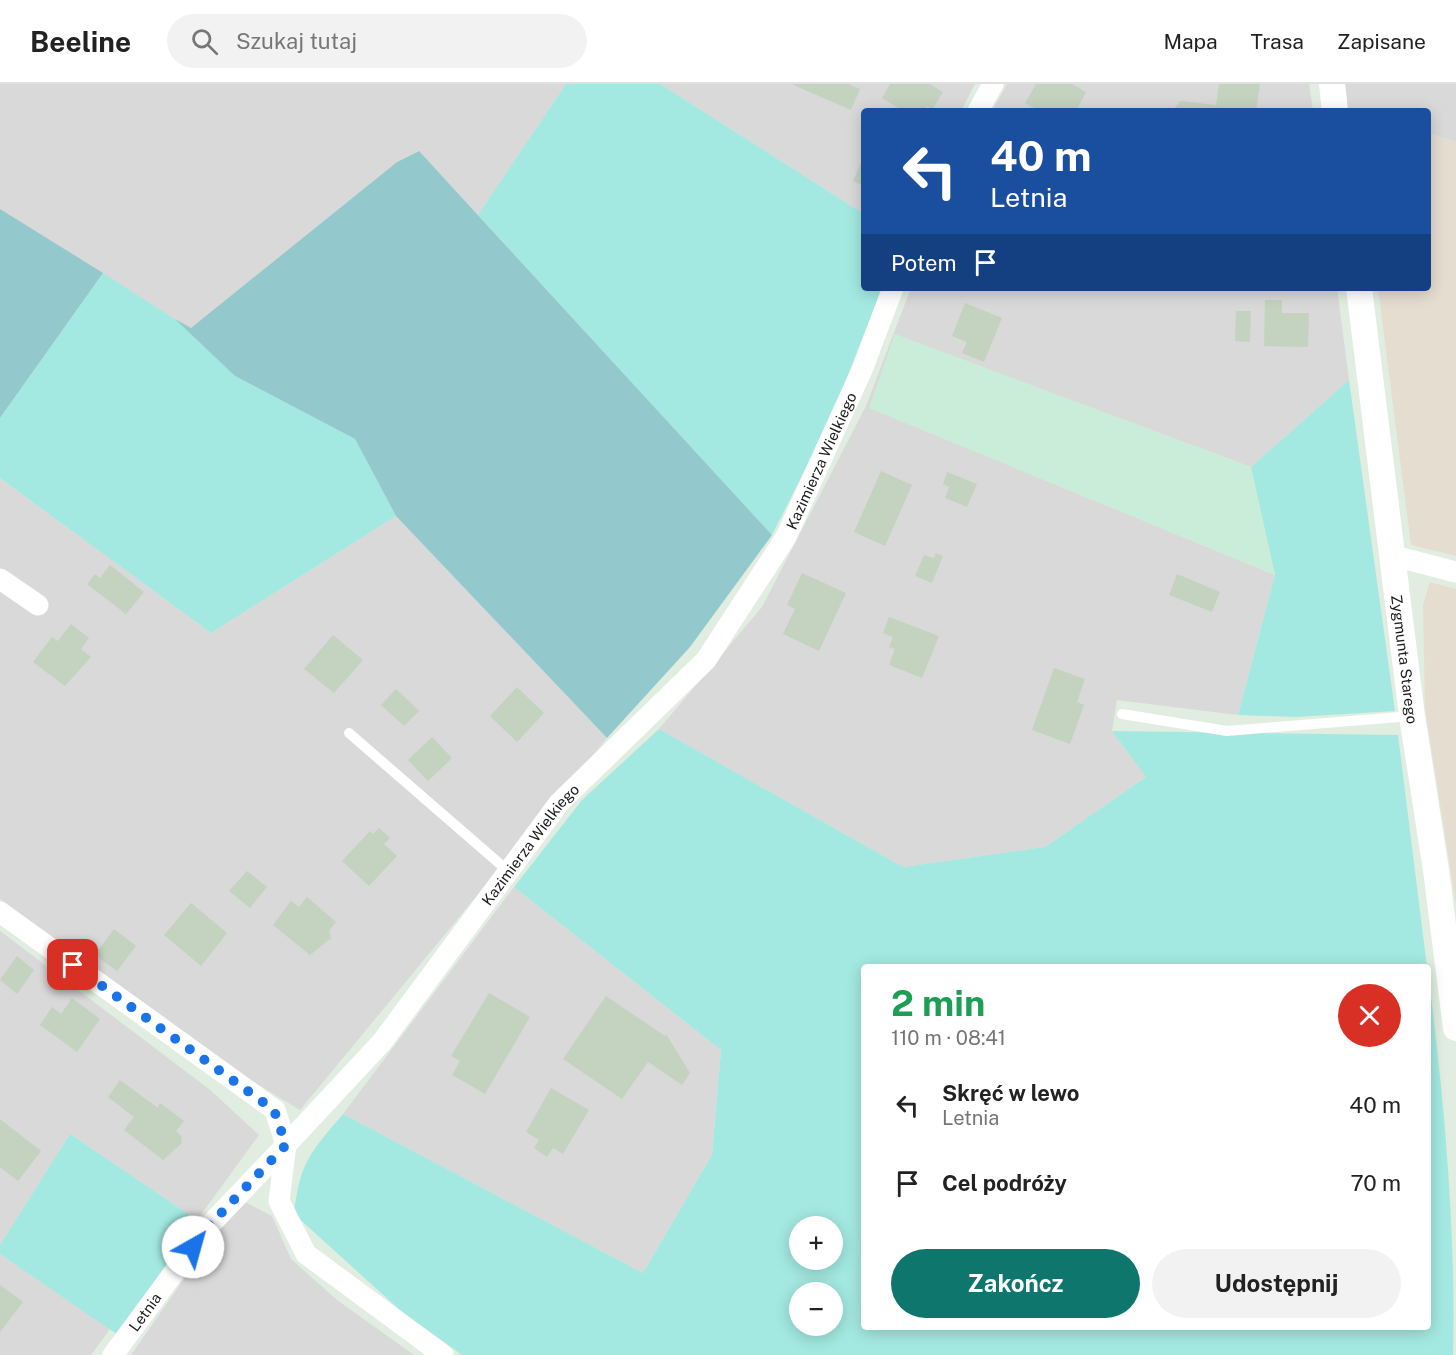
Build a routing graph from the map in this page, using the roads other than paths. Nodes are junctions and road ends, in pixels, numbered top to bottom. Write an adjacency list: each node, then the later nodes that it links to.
1 (993, 84): 3 (street)
2 (1332, 84): 4 (street)
3 (980, 108)
4 (1335, 108)
5 (892, 291): 14 (street, Kazimierza Wielkiego)
6 (1359, 291): 7 (street, Zygmunta Starego)
7 (1394, 556): 8 (street); 12 (street, Zygmunta Starego)
8 (1456, 572)
9 (0, 579): 10 (street)
10 (38, 605)
11 (1122, 714): 12 (lane)
12 (1412, 716): 16 (street, Zygmunta Starego)
13 (349, 733): 14 (lane)
14 (508, 871): 17 (street, Kazimierza Wielkiego)
15 (0, 912): 17 (street)
16 (1456, 1028)
17 (286, 1145): 18 (street, Letnia); 19 (street)
18 (113, 1355)
19 (442, 1355)

